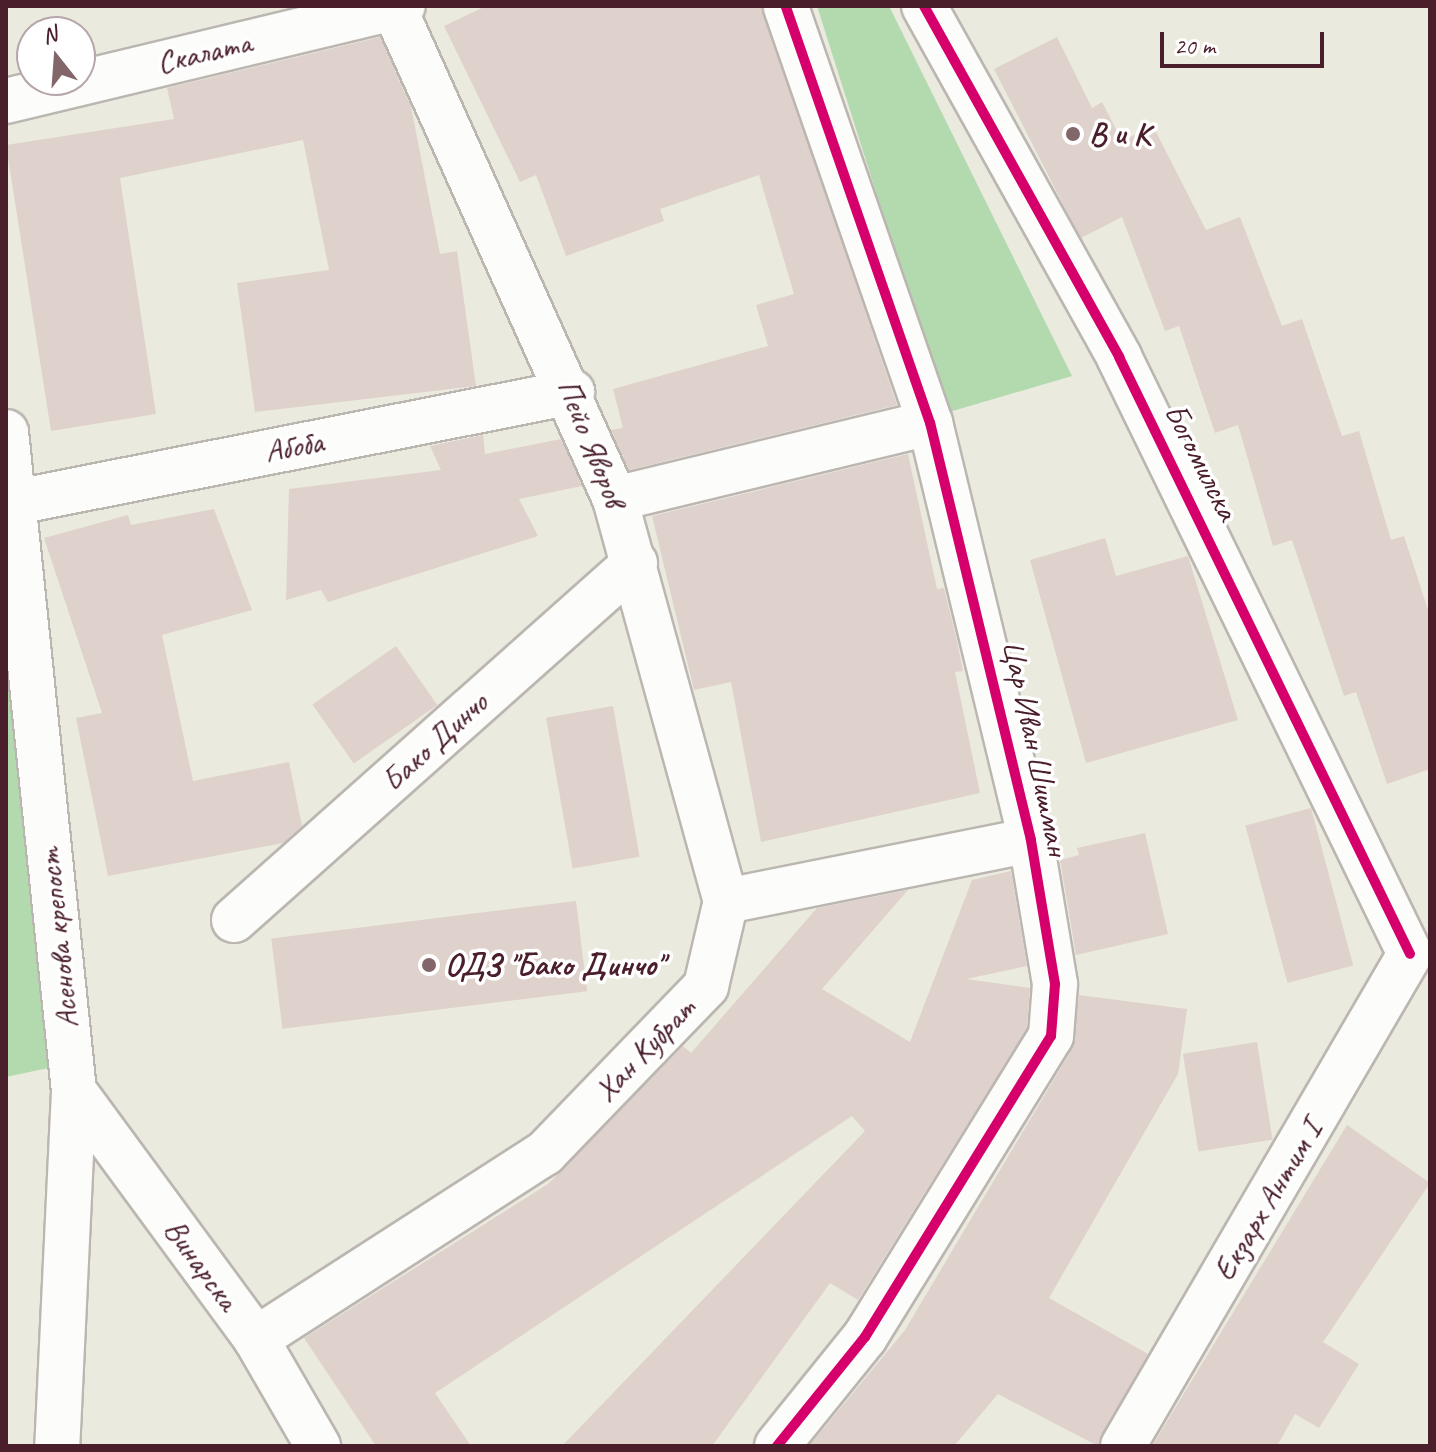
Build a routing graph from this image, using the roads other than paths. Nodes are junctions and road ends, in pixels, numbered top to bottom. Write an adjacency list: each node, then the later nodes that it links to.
1 (786, 6): 6 (street, Цар Иван Шишман)
2 (924, 6): 14 (street, Богомилска)
3 (399, 7): 4 (street, Скалата); 5 (street, Пейо Яворов)
4 (6, 101)
5 (572, 392): 8 (street, Пейо Яворов); 9 (street, Абоба)
6 (930, 423): 8 (street); 11 (street, Цар Иван Шишман)
7 (6, 432): 9 (street, Асенова крепост)
8 (615, 499): 10 (street, Пейо Яворов)
9 (16, 502): 15 (street, Асенова крепост)
10 (635, 563): 12 (street, Пейо Яворов); 13 (street, Бако Динчо)
11 (1031, 840): 12 (street); 19 (street, Цар Иван Шишман)
12 (726, 901): 16 (street, Хан Кубрат)
13 (234, 920)
14 (1420, 958): 20 (street, Екзарх Антим I)
15 (74, 1091): 16 (street, Винарска); 17 (street, Асенова крепост)
16 (256, 1339): 18 (street, Винарска)
17 (57, 1446)
18 (318, 1446)
19 (777, 1446)
20 (1123, 1446)

